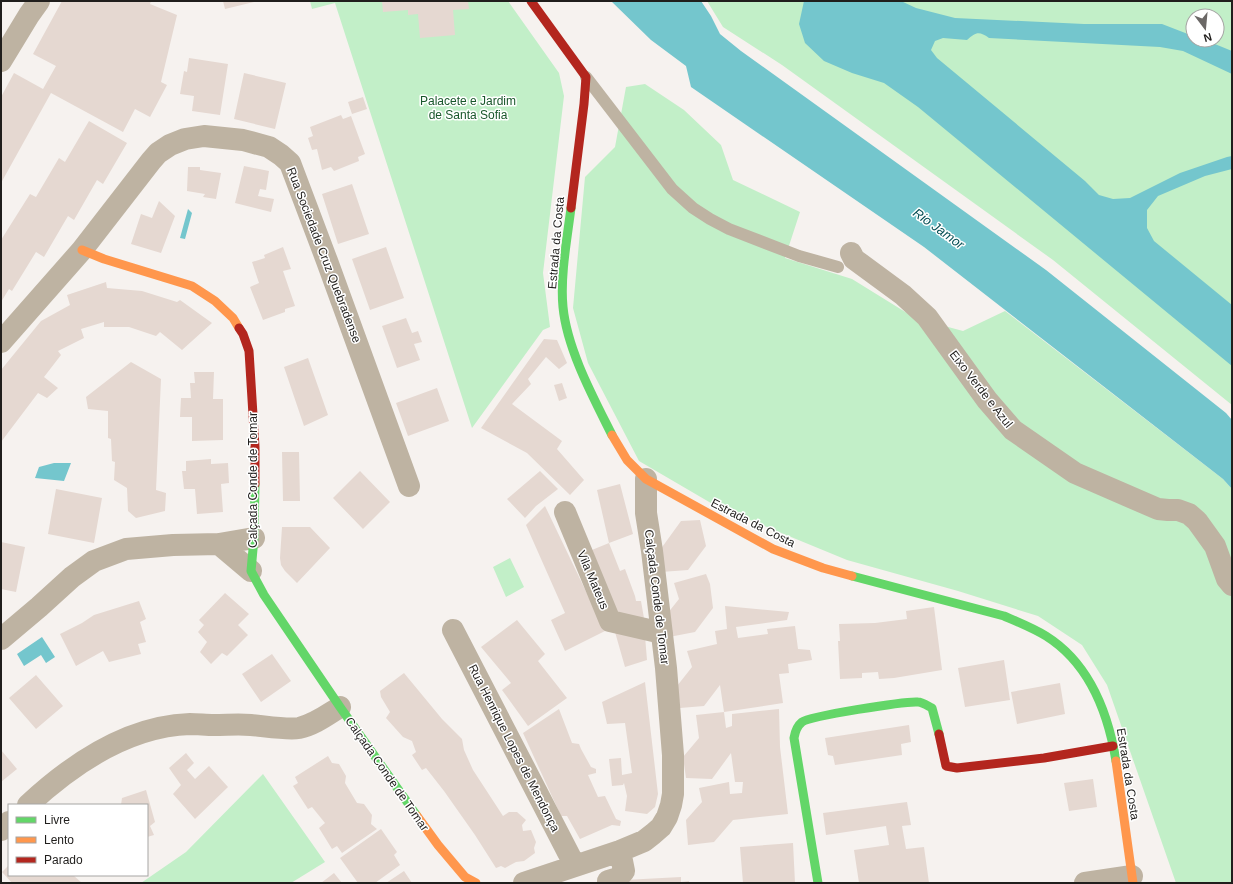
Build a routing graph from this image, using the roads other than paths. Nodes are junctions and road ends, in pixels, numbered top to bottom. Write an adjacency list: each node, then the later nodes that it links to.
1 (40, 1): 3 (street)
2 (531, 1): 4 (street)
3 (1, 61)
4 (586, 77): 6 (lane); 8 (street, Estrada da Costa)
5 (82, 250): 7 (street, Rua Sociedade Cruz Quebradense); 9 (street, Rua Sociedade Cruz Quebradense); 11 (street, Calçada Conde de Tomar)
6 (844, 260): 14 (street, Eixo Verde e Azul)
7 (1, 342)
8 (646, 480): 16 (street, Calçada Conde de Tomar); 19 (street, Estrada da Costa)
9 (409, 486)
10 (565, 512): 16 (street, Vila Mateus)
11 (254, 538): 12 (street); 13 (street, Calçada Conde de Tomar)
12 (218, 544): 13 (street); 17 (street)
13 (251, 571): 18 (street, Calçada Conde de Tomar)
14 (1232, 585)
15 (453, 630): 22 (street, Rua Henrique Lopes de Mendonça)
16 (662, 633): 21 (street, Calçada Conde de Tomar)
17 (1, 639)
18 (340, 707): 20 (street); 25 (street, Calçada Conde de Tomar)
19 (1113, 746): 23 (street, Estrada da Costa); 27 (street)
20 (29, 804)
21 (620, 851): 22 (street, Calçada Conde de Tomar); 24 (street)
22 (575, 866): 26 (street, Calçada Conde de Tomar)
23 (1133, 879): 28 (street)
24 (605, 882)
25 (476, 883)
26 (524, 883)
27 (818, 883)
28 (1085, 883)

